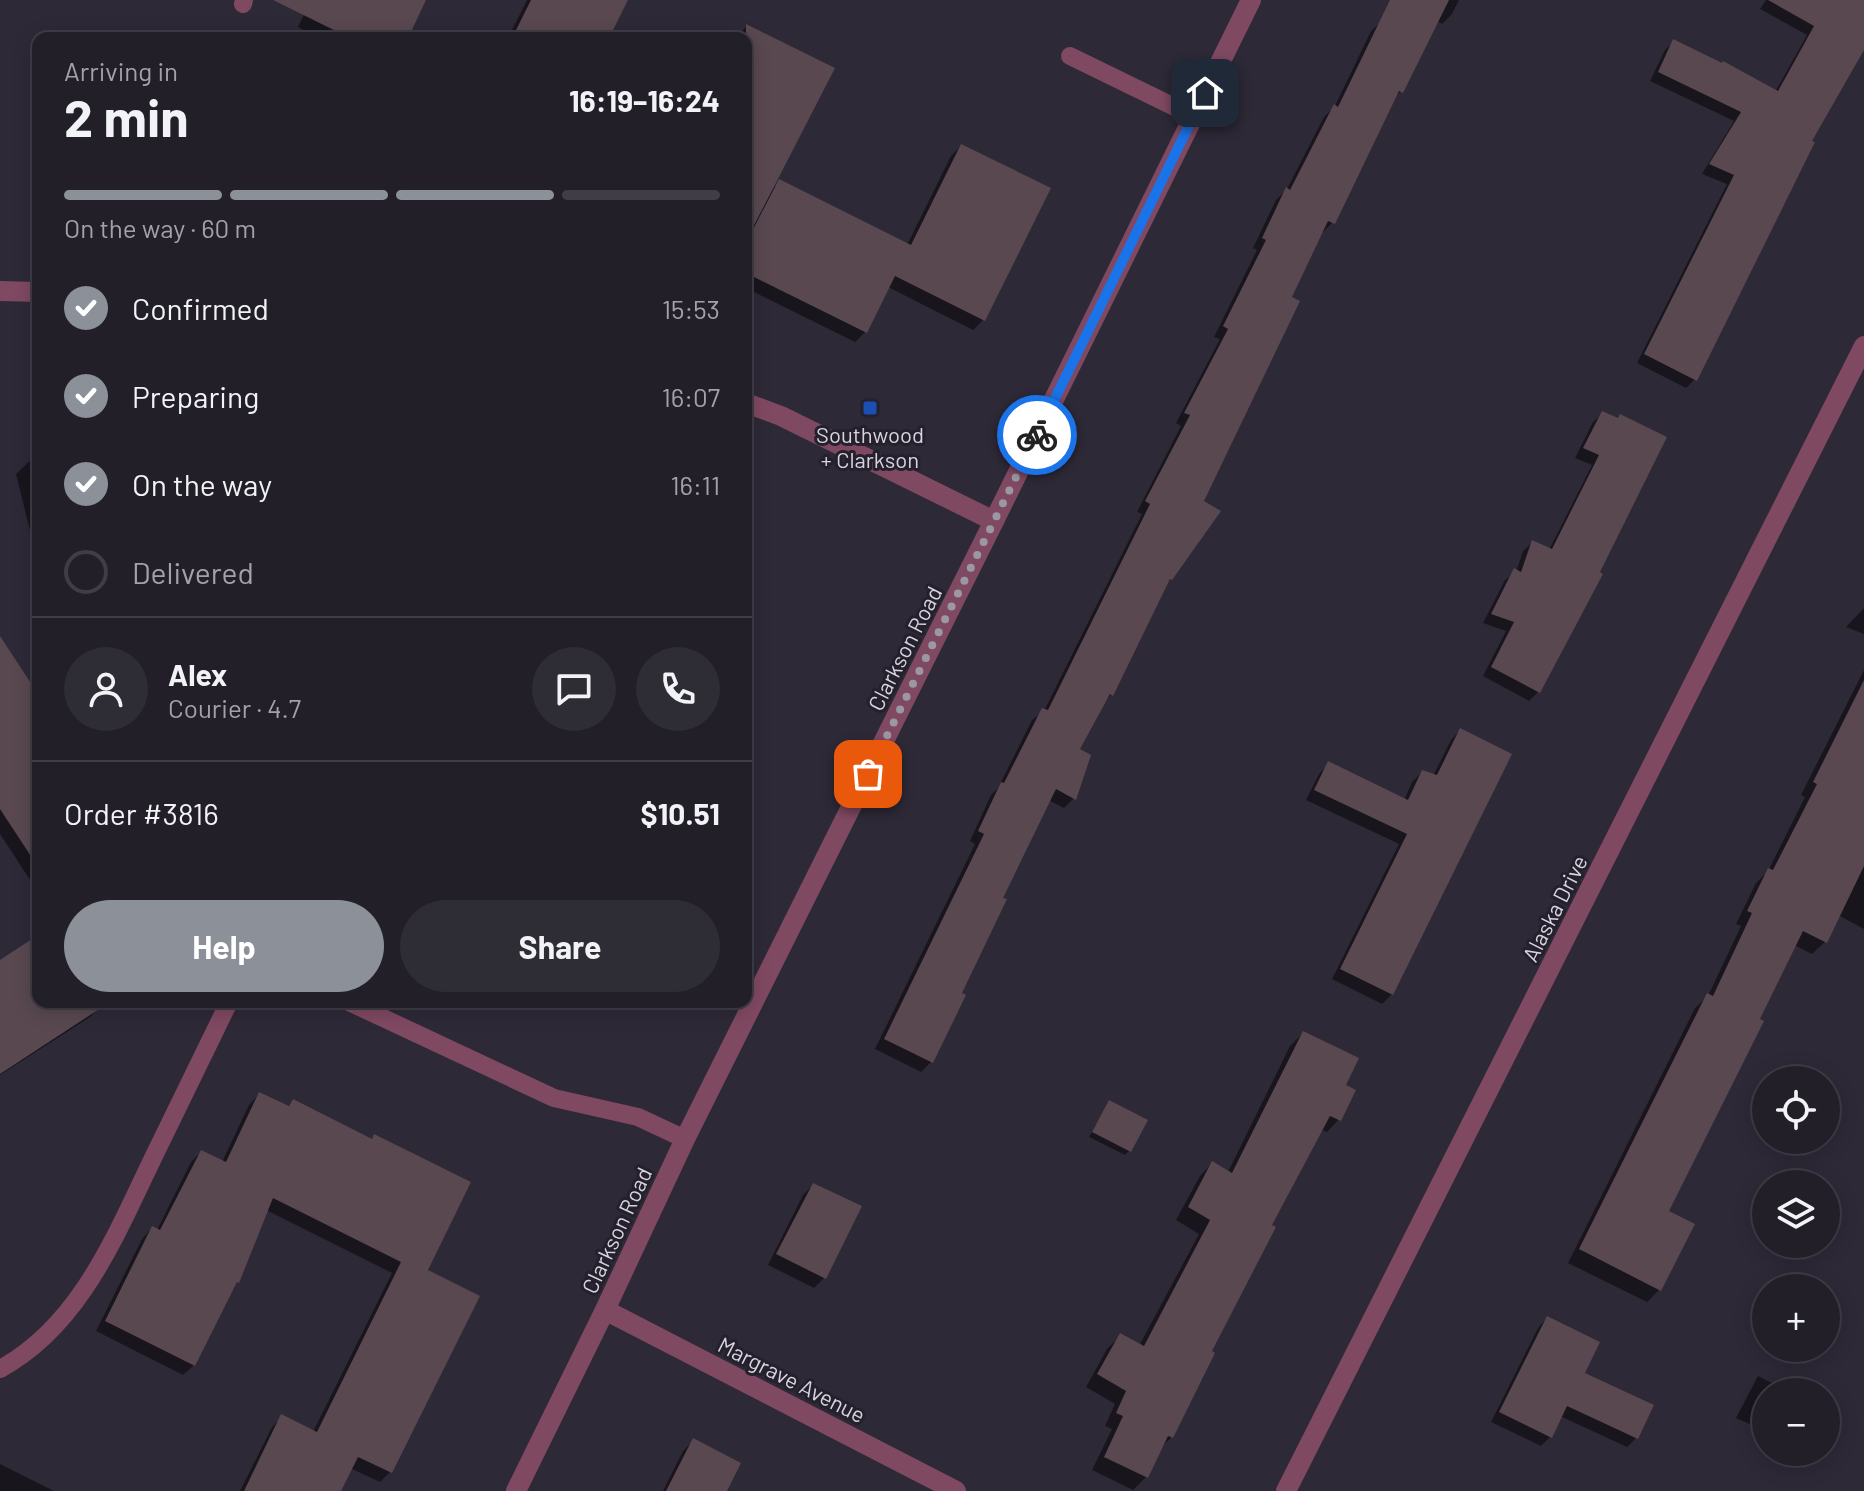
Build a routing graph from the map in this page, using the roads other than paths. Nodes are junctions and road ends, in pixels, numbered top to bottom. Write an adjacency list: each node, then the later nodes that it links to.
1 (1251, 0): 3 (street, Clarkson Road)
2 (1070, 56): 3 (lane)
3 (1193, 116): 8 (street, Clarkson Road)
4 (0, 291): 5 (street)
5 (32, 292)
6 (1864, 346): 18 (street, Alaska Drive)
7 (752, 405): 8 (street)
8 (994, 521): 9 (street, Clarkson Road)
9 (752, 1005)
10 (226, 1008): 15 (lane)
11 (362, 1008): 13 (lane)
12 (750, 1008): 13 (street, Clarkson Road)
13 (685, 1139): 14 (street, Clarkson Road)
14 (605, 1310): 16 (street, Clarkson Road); 17 (street, Margrave Avenue)
15 (0, 1369)
16 (516, 1491)
17 (956, 1491)
18 (1286, 1491)

